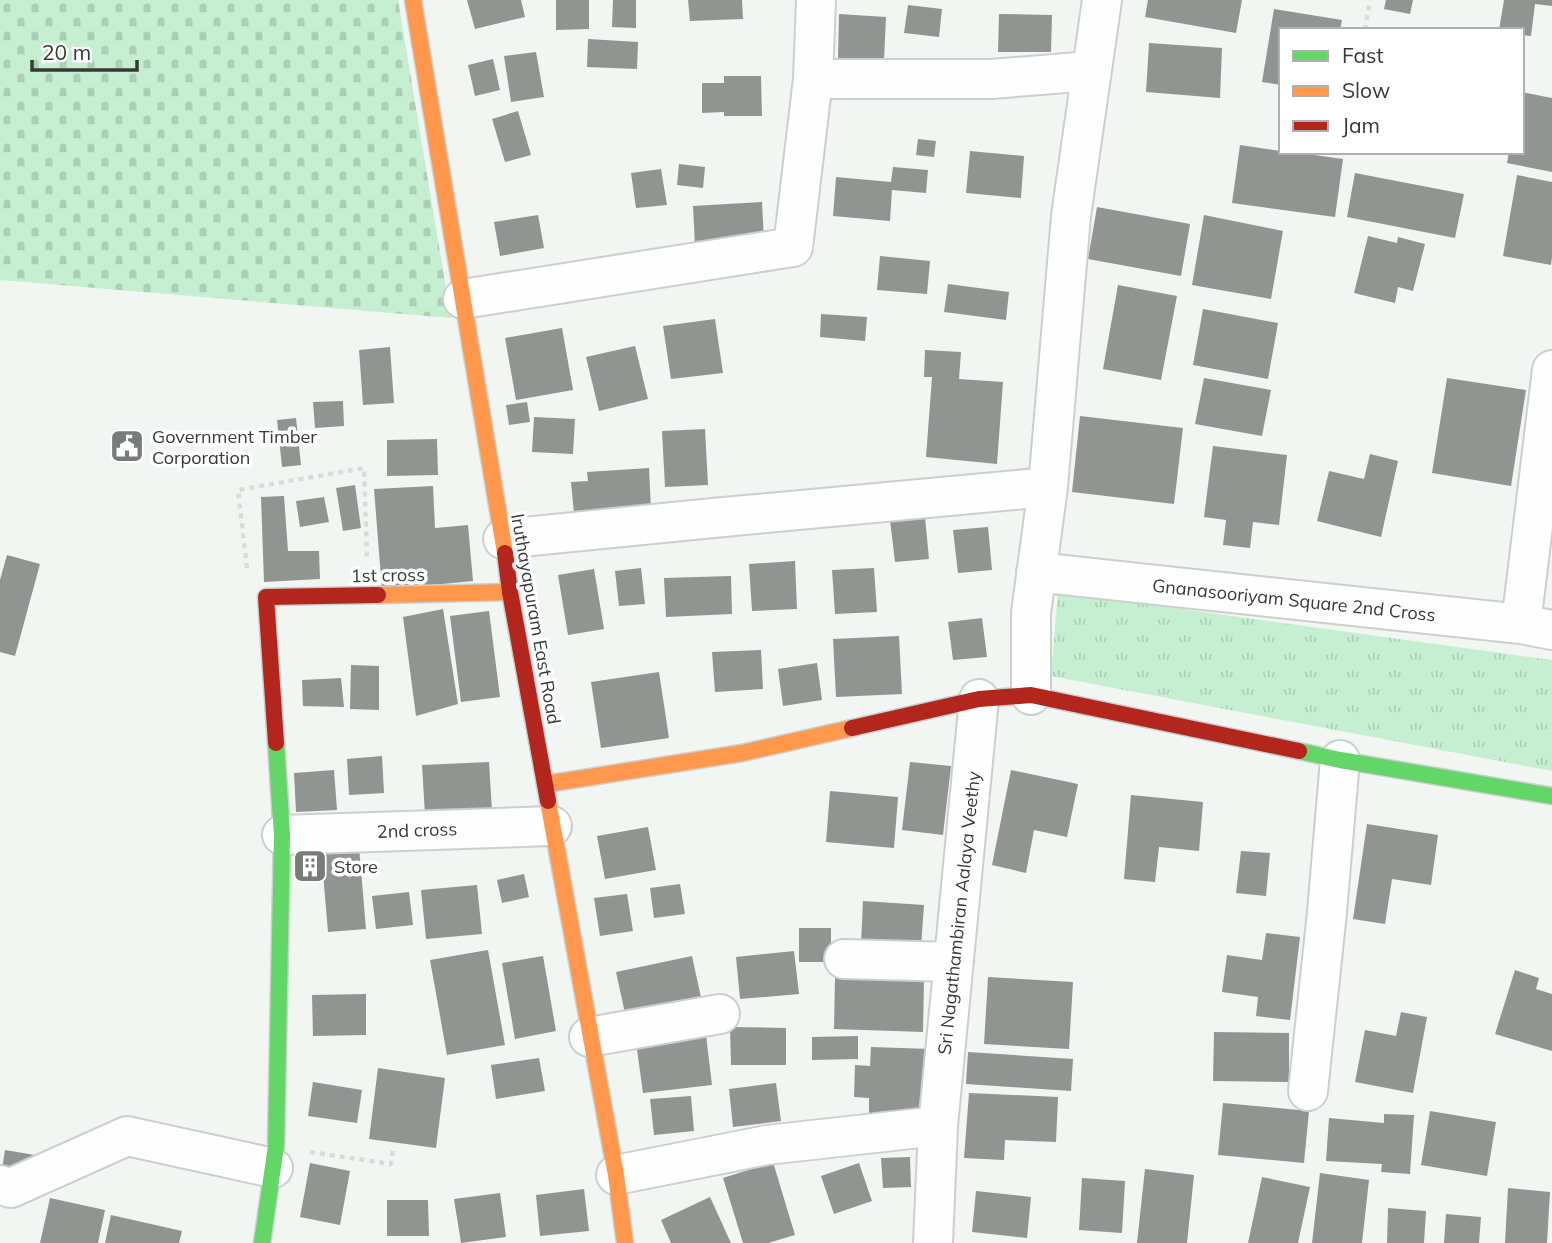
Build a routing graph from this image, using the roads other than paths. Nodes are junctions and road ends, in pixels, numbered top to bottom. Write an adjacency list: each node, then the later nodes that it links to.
1 (413, 0): 6 (street, Iruthayapuram East Road)
2 (816, 0): 5 (street)
3 (1102, 0): 4 (street)
4 (1091, 71): 5 (street); 8 (street)
5 (813, 79): 6 (street)
6 (463, 299): 9 (street, Iruthayapuram East Road)
7 (1552, 370): 12 (street)
8 (1048, 487): 9 (street); 10 (street)
9 (503, 539): 11 (street, Iruthayapuram East Road)
10 (1036, 572): 12 (street, Gnanasooriyam Square 2nd Cross); 13 (street)
11 (510, 592): 16 (street, Iruthayapuram East Road); 19 (street, 1st cross)
12 (1537, 627)
13 (1031, 695): 14 (street); 15 (street)
14 (979, 699): 16 (street); 21 (street, Sri Nagathambiran Aalaya Veethy)
15 (1339, 760): 17 (street); 24 (street)
16 (546, 784): 18 (street, Iruthayapuram East Road)
17 (1552, 796)
18 (552, 826): 19 (street, 2nd cross); 23 (street, Iruthayapuram East Road)
19 (282, 835): 26 (street)
20 (844, 959): 21 (street)
21 (954, 962): 25 (street, Sri Nagathambiran Aalaya Veethy)
22 (720, 1014): 23 (street)
23 (589, 1037): 27 (street, Iruthayapuram East Road)
24 (1308, 1091)
25 (938, 1126): 27 (street); 31 (street, Sri Nagathambiran Aalaya Veethy)
26 (275, 1157): 28 (street); 29 (street)
27 (616, 1175): 30 (street, Iruthayapuram East Road)
28 (0, 1185)
29 (262, 1243)
30 (625, 1243)
31 (933, 1243)

